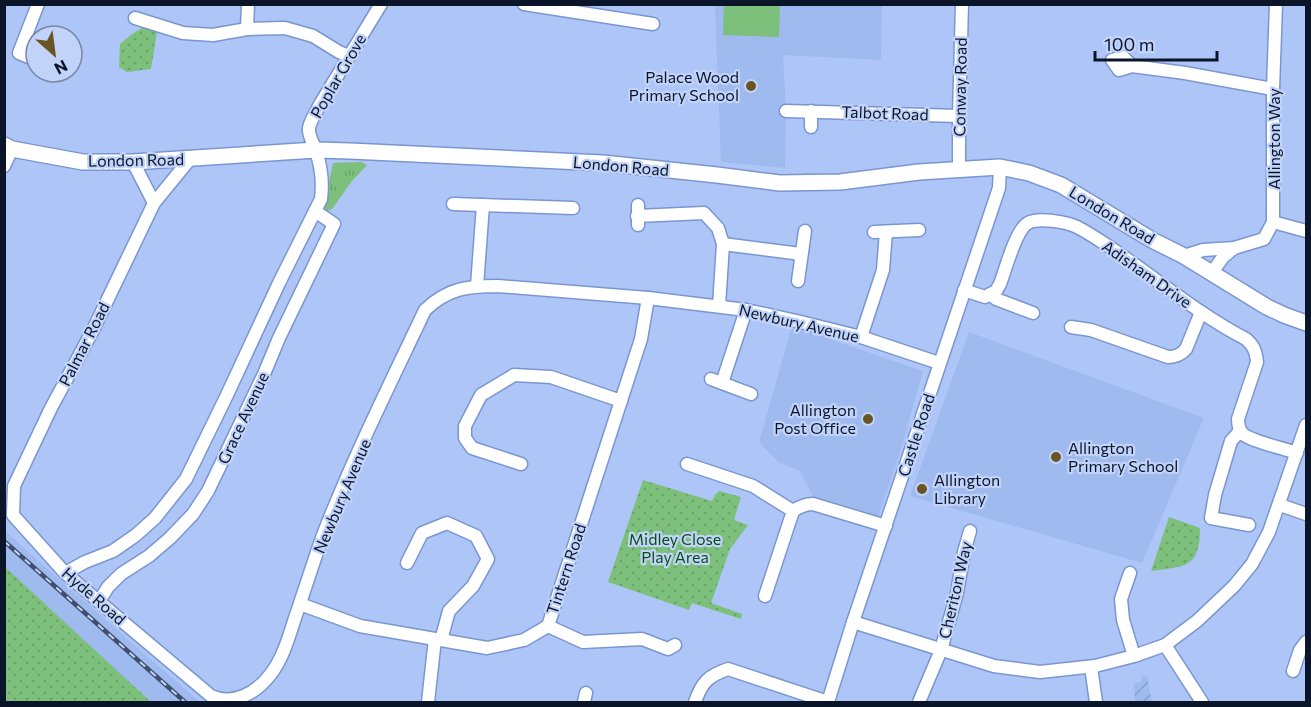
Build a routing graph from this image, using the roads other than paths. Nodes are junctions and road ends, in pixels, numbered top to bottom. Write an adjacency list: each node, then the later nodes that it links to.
1 (38, 4): 8 (street)
2 (248, 4): 10 (street)
3 (381, 4): 13 (street, Poplar Grove)
4 (524, 4): 9 (street)
5 (962, 4): 18 (street, Conway Road)
6 (1276, 4): 15 (street, Allington Way)
7 (135, 18): 10 (street)
8 (30, 24)
9 (653, 24)
10 (247, 29): 13 (street)
11 (24, 39): 12 (street)
12 (24, 54)
13 (349, 56): 21 (street, Poplar Grove)
14 (1132, 66): 15 (street)
15 (1273, 89): 33 (street, Allington Way)
16 (786, 111): 17 (street, Talbot Road)
17 (811, 111): 18 (street, Talbot Road); 19 (street)
18 (958, 116): 26 (street, Conway Road)
19 (811, 127)
20 (8, 147): 23 (main road, London Road); 24 (street)
21 (316, 150): 22 (main road, London Road); 26 (main road, London Road); 31 (street, Grace Avenue)
22 (190, 159): 23 (main road, London Road); 27 (street, Palmar Road)
23 (133, 162): 27 (street)
24 (4, 166)
25 (1000, 167): 26 (main road, London Road); 40 (main road, London Road); 44 (street, Castle Road)
26 (959, 170)
27 (154, 203): 62 (street, Palmar Road)
28 (453, 204): 29 (street)
29 (483, 205): 30 (street); 43 (street)
30 (573, 207)
31 (315, 212): 70 (street, Grace Avenue); 73 (street, Grace Avenue)
32 (638, 215): 37 (street)
33 (1274, 222): 36 (street); 38 (street)
34 (919, 230): 53 (street)
35 (805, 231): 39 (street)
36 (1306, 231)
37 (723, 244): 39 (street); 47 (street)
38 (1234, 248): 40 (street); 41 (street)
39 (801, 254): 42 (street)
40 (1184, 256): 41 (main road, London Road)
41 (1211, 274): 51 (main road, London Road)
42 (798, 281)
43 (477, 286): 46 (street, Newbury Avenue); 74 (street, Newbury Avenue)
44 (964, 290): 45 (street); 54 (street, Castle Road)
45 (990, 294): 49 (street, Adisham Drive); 50 (street)
46 (648, 298): 47 (street, Newbury Avenue); 56 (street, Tintern Road)
47 (719, 306): 48 (street, Newbury Avenue)
48 (746, 310): 53 (street, Newbury Avenue); 55 (street)
49 (1201, 312): 52 (street); 58 (street, Adisham Drive)
50 (1033, 313)
51 (1306, 323)
52 (1071, 327)
53 (861, 337): 54 (street, Newbury Avenue)
54 (939, 363): 67 (street, Castle Road)
55 (751, 394)
56 (621, 401): 60 (street); 76 (street, Tintern Road)
57 (1306, 428): 59 (street)
58 (1240, 431): 59 (street); 66 (street, Adisham Drive)
59 (1298, 453): 63 (street)
60 (521, 464)
61 (687, 464): 64 (street)
62 (9, 487): 70 (street, Hyde Road)
63 (1280, 505): 65 (street); 80 (street)
64 (793, 512): 67 (street); 72 (street)
65 (1306, 514)
66 (1249, 525)
67 (886, 526): 75 (street, Castle Road)
68 (970, 531): 81 (street, Cheriton Way)
69 (407, 562): 77 (street)
70 (65, 573): 73 (street, Hyde Road)
71 (1130, 573): 82 (street)
72 (765, 596)
73 (99, 601): 85 (street, Hyde Road)
74 (300, 604): 77 (street, Tintern Road); 85 (street, Newbury Avenue)
75 (853, 622): 81 (street); 88 (street, Castle Road)
76 (548, 626): 77 (street, Tintern Road); 79 (street)
77 (438, 640): 86 (street)
78 (1306, 642): 84 (street)
79 (675, 645)
80 (1164, 645): 82 (street); 91 (street)
81 (941, 650): 83 (street); 89 (street, Cheriton Way)
82 (1134, 656): 83 (street)
83 (1091, 667): 90 (street)
84 (1293, 671)
85 (211, 696)
86 (428, 702)
87 (695, 702): 88 (street)
88 (828, 702)
89 (918, 702)
90 (1096, 702)
91 (1202, 702)

